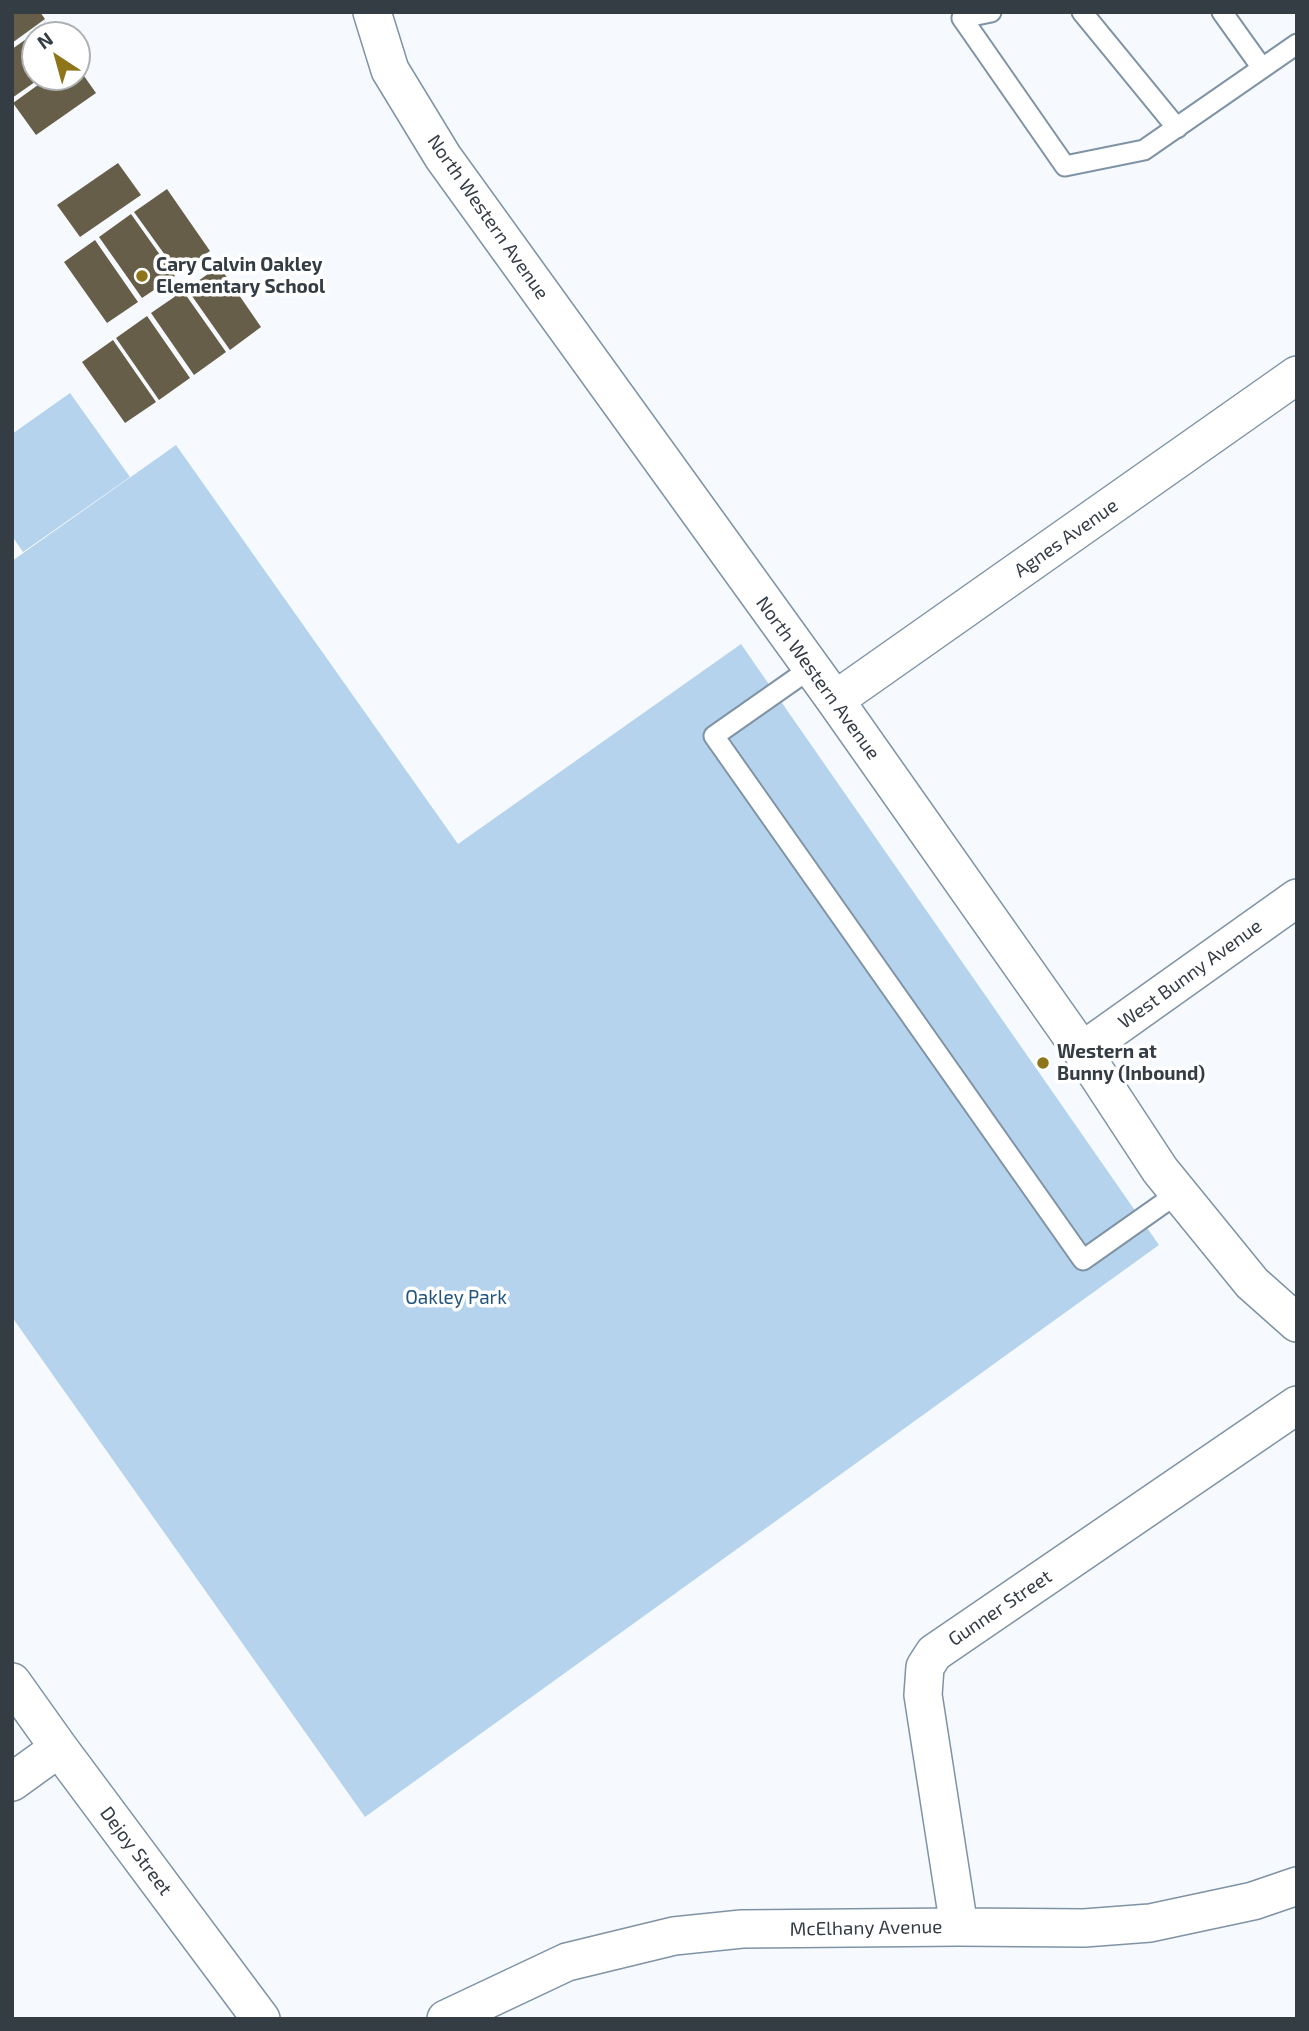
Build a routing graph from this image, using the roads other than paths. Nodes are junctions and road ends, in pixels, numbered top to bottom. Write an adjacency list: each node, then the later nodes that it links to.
1 (372, 12): 10 (street, North Western Avenue)
2 (991, 12): 5 (lane)
3 (1082, 12): 8 (lane)
4 (1222, 12): 7 (lane)
5 (963, 15): 8 (lane)
6 (1297, 44): 7 (lane)
7 (1262, 68): 8 (lane)
8 (1177, 128)
9 (1297, 375): 11 (street, Agnes Avenue)
10 (811, 668): 11 (street, North Western Avenue); 14 (lane)
11 (835, 700): 13 (street, North Western Avenue)
12 (1297, 898): 13 (street, West Bunny Avenue)
13 (1082, 1051): 14 (street, North Western Avenue)
14 (1178, 1193): 15 (street, North Western Avenue)
15 (1297, 1323)
16 (1297, 1405): 21 (street, Gunner Street)
17 (12, 1682): 18 (street, Dejoy Street)
18 (59, 1748): 19 (street); 22 (street, Dejoy Street)
19 (12, 1782)
20 (1297, 1886): 21 (street, McElhany Avenue)
21 (959, 1927): 23 (street, McElhany Avenue)
22 (261, 2019)
23 (446, 2019)

